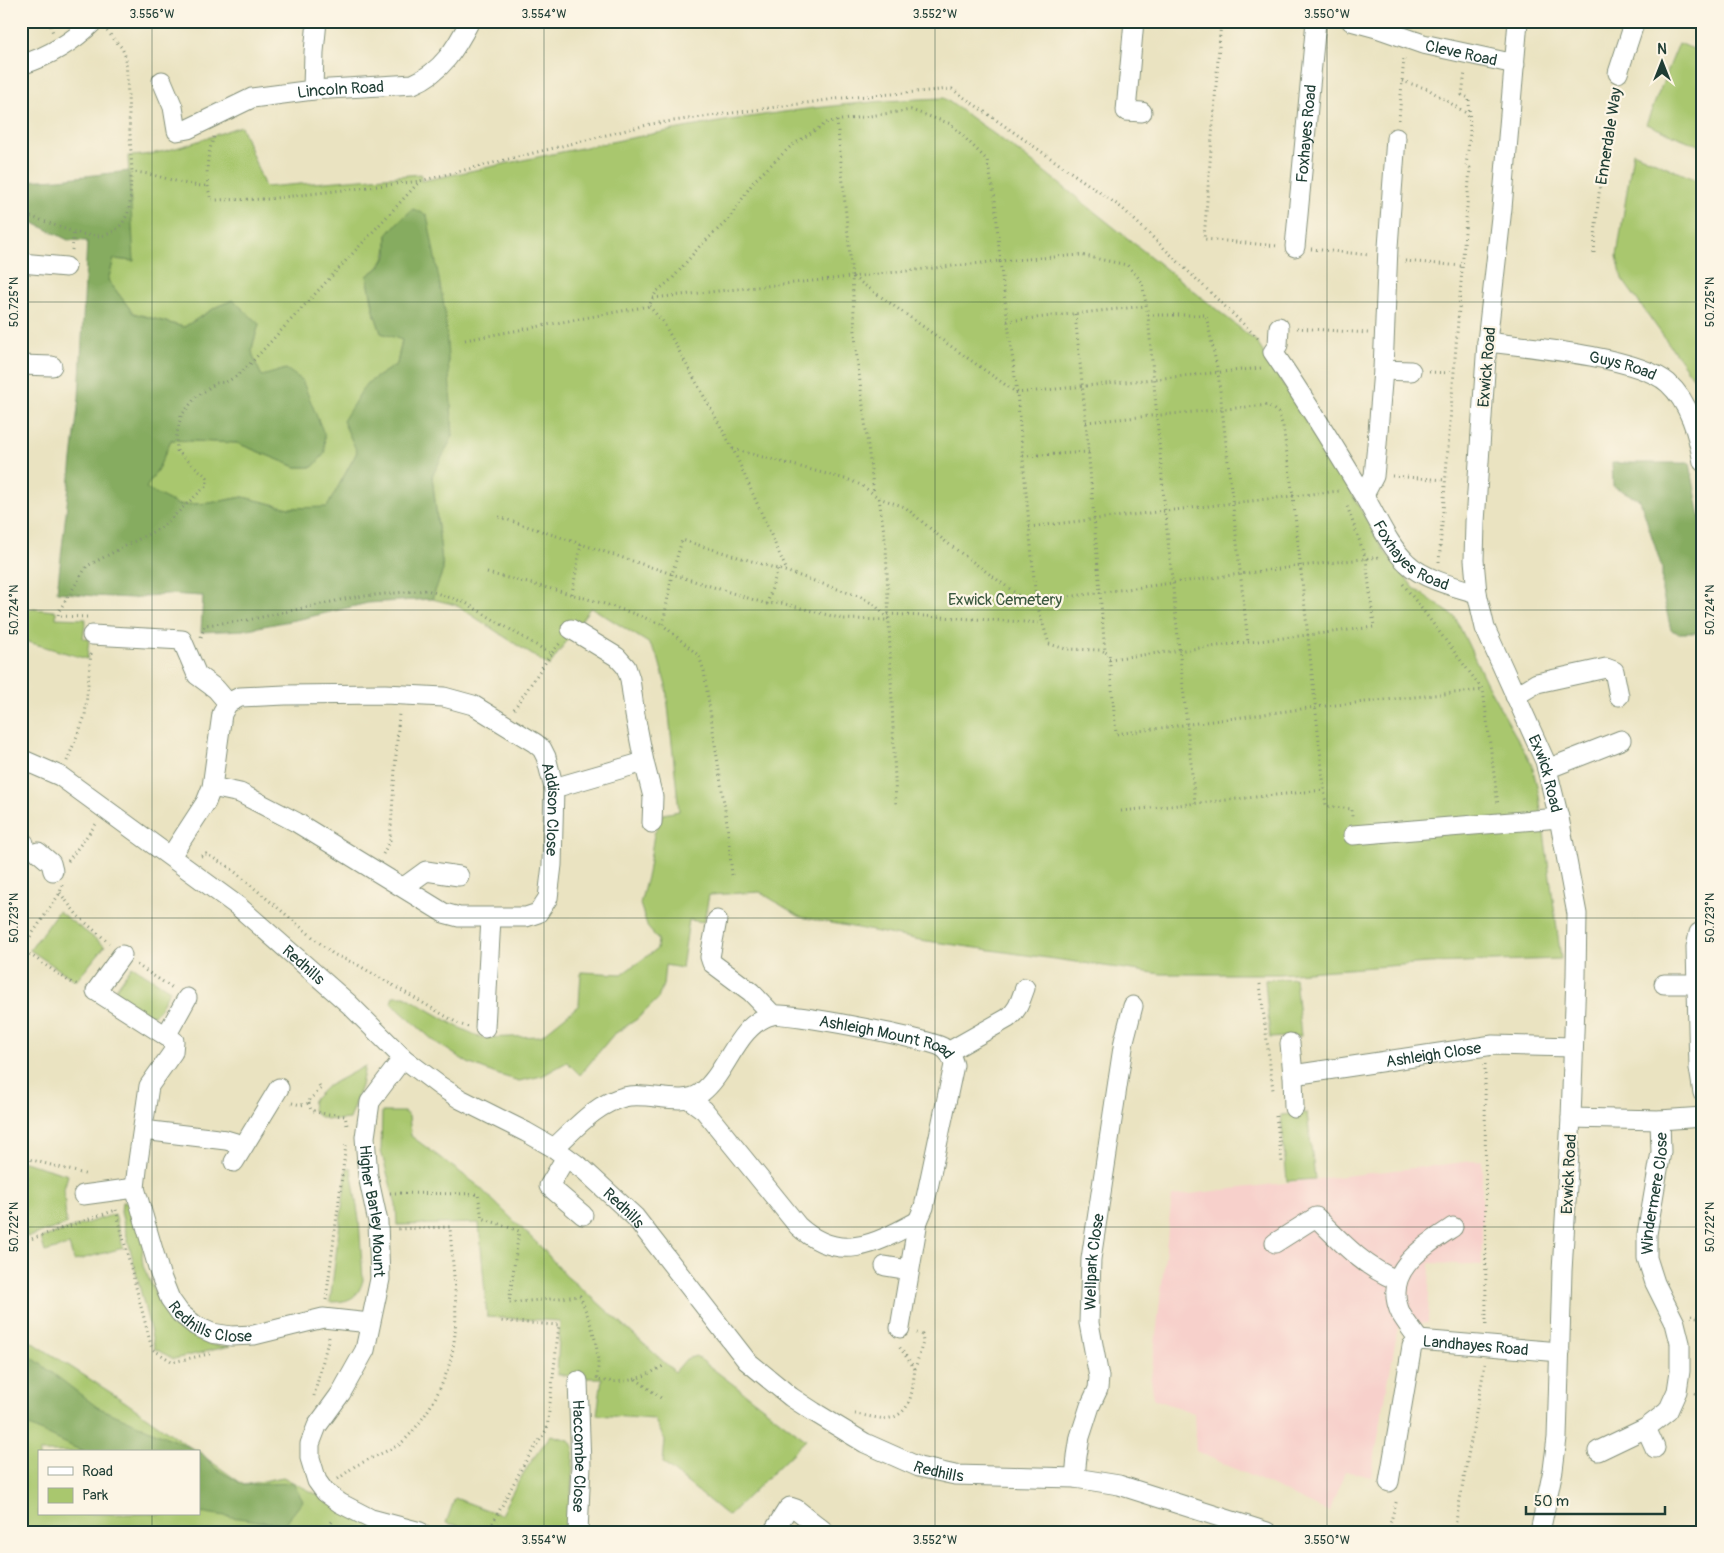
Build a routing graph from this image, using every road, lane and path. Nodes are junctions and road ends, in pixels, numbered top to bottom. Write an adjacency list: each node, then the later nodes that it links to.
1 (317, 21): 17 (street)
2 (470, 21): 17 (street, Lincoln Road)
3 (1134, 21): 18 (street)
4 (1221, 21): 28 (path)
5 (1316, 21): 28 (street, Foxhayes Road)
6 (1351, 21): 11 (street, Cleve Road)
7 (1635, 21): 13 (street, Ennerdale Way)
8 (1519, 22): 11 (street, Exwick Road)
9 (99, 25): 12 (street); 23 (path)
10 (1403, 62): 16 (path)
11 (1514, 64): 45 (street, Exwick Road)
12 (21, 65)
13 (1618, 73): 29 (path, Ennerdale Way)
14 (1465, 77): 20 (path, Exwick Road)
15 (162, 81): 17 (street, Lincoln Road)
16 (1402, 81): 20 (path); 21 (path)
17 (313, 90)
18 (1128, 111)
19 (837, 121): 31 (path); 35 (path); 36 (path)
20 (1470, 122): 34 (path, Exwick Road)
21 (1389, 148): 30 (street)
22 (208, 159): 25 (path)
23 (132, 172): 25 (path); 27 (path)
24 (420, 181): 25 (path); 46 (path); 93 (path)
25 (206, 186)
26 (21, 215): 27 (path)
27 (74, 231): 33 (path)
28 (1295, 247): 30 (path)
29 (1594, 253)
30 (1389, 257): 34 (path); 43 (street)
31 (1000, 261): 35 (path); 38 (path); 41 (path)
32 (21, 263): 33 (street)
33 (68, 263)
34 (1462, 266): 52 (path, Exwick Road)
35 (852, 277): 36 (path); 55 (path); 66 (path)
36 (653, 298): 37 (path)
37 (649, 306): 44 (path); 59 (path)
38 (1146, 306): 39 (path); 40 (path)
39 (1075, 314): 41 (path); 54 (path)
40 (1148, 315): 51 (path); 53 (path)
41 (1007, 321): 55 (path)
42 (1279, 326): 43 (path); 46 (street)
43 (1384, 334): 49 (street)
44 (465, 340)
45 (1488, 342): 62 (street, Guys Road); 89 (street, Exwick Road)
46 (1277, 359): 51 (path); 67 (street, Foxhayes Road)
47 (21, 364): 48 (street)
48 (52, 366)
49 (1383, 370): 50 (street); 67 (street)
50 (1411, 371): 52 (path)
51 (1218, 372): 53 (path); 56 (path)
52 (1453, 373): 64 (path, Exwick Road)
53 (1154, 378): 54 (path); 57 (path)
54 (1083, 386): 55 (path); 58 (path)
55 (1017, 392): 61 (path)
56 (1222, 408): 57 (path); 68 (path); 71 (path)
57 (1157, 415): 58 (path); 72 (path)
58 (1086, 422): 60 (path)
59 (733, 449): 66 (path); 82 (path)
60 (1089, 452): 61 (path); 74 (path)
61 (1023, 456): 75 (path)
62 (1703, 462)
63 (1390, 476): 64 (path)
64 (1446, 480): 81 (path, Exwick Road)
65 (1342, 491): 68 (path)
66 (874, 494): 69 (path)
67 (1364, 495): 89 (street, Foxhayes Road)
68 (1292, 496): 71 (path); 79 (path)
69 (879, 498): 91 (path); 94 (path)
70 (1344, 499): 78 (path)
71 (1232, 502): 72 (path); 85 (path)
72 (1165, 511): 74 (path); 87 (path)
73 (498, 517): 76 (path)
74 (1094, 520): 75 (path); 88 (path)
75 (1029, 527): 91 (path)
76 (581, 543): 84 (path); 90 (path)
77 (1382, 557): 78 (path)
78 (1366, 559): 79 (path); 100 (path)
79 (1300, 566): 85 (path); 100 (path)
80 (778, 569): 82 (path); 84 (path); 92 (path)
81 (1438, 569)
82 (788, 572): 95 (path)
83 (487, 573): 90 (path)
84 (672, 574): 92 (path); 97 (path)
85 (1240, 574): 87 (path); 101 (path)
86 (1400, 580): 108 (path)
87 (1172, 582): 88 (path); 102 (path)
88 (1100, 592): 91 (path); 103 (path)
89 (1476, 593): 110 (street, Exwick Road)
90 (572, 594): 97 (path)
91 (1036, 601): 96 (path)
92 (767, 604): 95 (path)
93 (58, 611)
94 (888, 614): 95 (path); 96 (path)
95 (889, 620): 125 (path)
96 (1043, 623): 103 (path)
97 (663, 625): 138 (path)
98 (571, 629): 104 (path); 118 (street)
99 (92, 635): 107 (street)
100 (1309, 635): 101 (path); 114 (path)
101 (1248, 642): 102 (path)
102 (1180, 650): 106 (path); 115 (path)
103 (1105, 652): 106 (path)
104 (551, 654): 107 (path); 113 (path)
105 (90, 658): 120 (path)
106 (1109, 659): 115 (path)
107 (191, 663): 112 (street)
108 (1483, 690): 114 (path); 129 (path)
109 (400, 694): 112 (street, Addison Close); 122 (street, Addison Close); 135 (path)
110 (1516, 696): 111 (street); 119 (street, Exwick Road)
111 (1619, 696)
112 (228, 703): 121 (street)
113 (515, 707)
114 (1316, 707): 115 (path); 123 (path)
115 (1188, 725): 124 (path)
116 (1621, 740): 119 (street)
117 (22, 762): 120 (street, Redhills)
118 (644, 762): 122 (street); 128 (street)
119 (1547, 769): 127 (street, Exwick Road)
120 (60, 776): 134 (street, Redhills)
121 (212, 787): 134 (street); 135 (street, Addison Close)
122 (554, 788): 141 (street, Addison Close)
123 (1324, 790): 124 (path); 130 (path)
124 (1195, 803): 126 (path)
125 (896, 806)
126 (1121, 811)
127 (1559, 818): 129 (street); 158 (street, Exwick Road)
128 (652, 823)
129 (1500, 823): 130 (street)
130 (1353, 835)
131 (86, 836): 133 (path)
132 (28, 845): 136 (street)
133 (77, 847)
134 (176, 860): 154 (path); 160 (street, Redhills)
135 (376, 870): 139 (street, Addison Close)
136 (53, 871)
137 (459, 876): 139 (street)
138 (732, 876)
139 (404, 887): 141 (street, Addison Close)
140 (60, 893): 144 (path)
141 (491, 918): 154 (street)
142 (717, 920): 153 (street)
143 (1699, 939): 148 (street)
144 (22, 949): 150 (path)
145 (122, 955): 150 (street)
146 (1260, 984): 165 (path)
147 (1664, 984): 148 (street)
148 (1697, 984): 164 (street)
149 (1025, 988): 159 (street)
150 (96, 991): 155 (street)
151 (187, 998): 155 (street)
152 (1133, 1006): 216 (street, Wellpark Close)
153 (773, 1014): 159 (street, Ashleigh Mount Road); 166 (street)
154 (486, 1028)
155 (166, 1036): 175 (street, Redhills Close)
156 (1290, 1043): 161 (street)
157 (1485, 1046): 158 (street, Ashleigh Close); 161 (street, Ashleigh Close); 204 (path)
158 (1573, 1047): 172 (street, Exwick Road)
159 (948, 1052): 188 (street, Ashleigh Mount Road)
160 (403, 1058): 173 (street, Higher Barley Mount); 178 (street, Redhills)
161 (1293, 1075): 170 (street)
162 (319, 1084): 168 (path)
163 (279, 1088): 177 (street)
164 (1703, 1093)
165 (1274, 1098)
166 (689, 1099): 178 (street); 188 (street)
167 (292, 1103): 168 (path)
168 (309, 1103): 173 (path)
169 (1275, 1107): 181 (path)
170 (1294, 1108)
171 (1703, 1117): 174 (street)
172 (1571, 1118): 174 (street); 205 (street, Exwick Road)
173 (367, 1120): 185 (street, Higher Barley Mount)
174 (1660, 1120): 213 (street, Windermere Close)
175 (143, 1130): 177 (street); 183 (street, Redhills Close)
176 (347, 1136): 198 (path)
177 (243, 1145): 180 (street)
178 (560, 1153): 187 (street); 216 (street, Redhills)
179 (21, 1157): 182 (path)
180 (234, 1162)
181 (1282, 1162)
182 (89, 1176)
183 (135, 1188): 184 (street); 198 (street, Redhills Close)
184 (111, 1192): 186 (street); 190 (path)
185 (371, 1193): 200 (street, Higher Barley Mount); 208 (path)
186 (83, 1195)
187 (583, 1215)
188 (918, 1222): 194 (street, Ashleigh Mount Road)
189 (1453, 1227): 195 (street)
190 (21, 1229)
191 (394, 1229): 218 (path)
192 (1275, 1243): 195 (street)
193 (885, 1266): 194 (street)
194 (909, 1270): 201 (street, Ashleigh Mount Road)
195 (1397, 1280): 203 (street)
196 (1693, 1316): 197 (path)
197 (1703, 1318)
198 (328, 1319): 200 (street, Redhills Close); 211 (path)
199 (499, 1321): 220 (path)
200 (370, 1323): 218 (street, Higher Barley Mount)
201 (897, 1334): 207 (path)
202 (922, 1335): 207 (path)
203 (1419, 1340): 204 (street, Landhayes Road); 217 (street, Landhayes Road)
204 (1487, 1346): 205 (street, Landhayes Road); 226 (path)
205 (1560, 1352): 227 (street, Exwick Road)
206 (665, 1366): 208 (path)
207 (914, 1369): 212 (path)
208 (635, 1379): 210 (path)
209 (578, 1381): 221 (street, Haccombe Close)
210 (661, 1398)
211 (313, 1399)
212 (854, 1414)
213 (1646, 1428): 214 (street); 215 (street, Windermere Close)
214 (1655, 1448)
215 (1598, 1451)
216 (1076, 1478): 224 (street, Redhills)
217 (1389, 1482): 225 (path)
218 (323, 1490): 219 (street, Higher Barley Mount)
219 (420, 1532)
220 (488, 1532)
221 (578, 1532)
222 (774, 1532): 223 (street)
223 (825, 1532)
224 (1267, 1532)
225 (1388, 1532)
226 (1454, 1532)
227 (1540, 1532)

